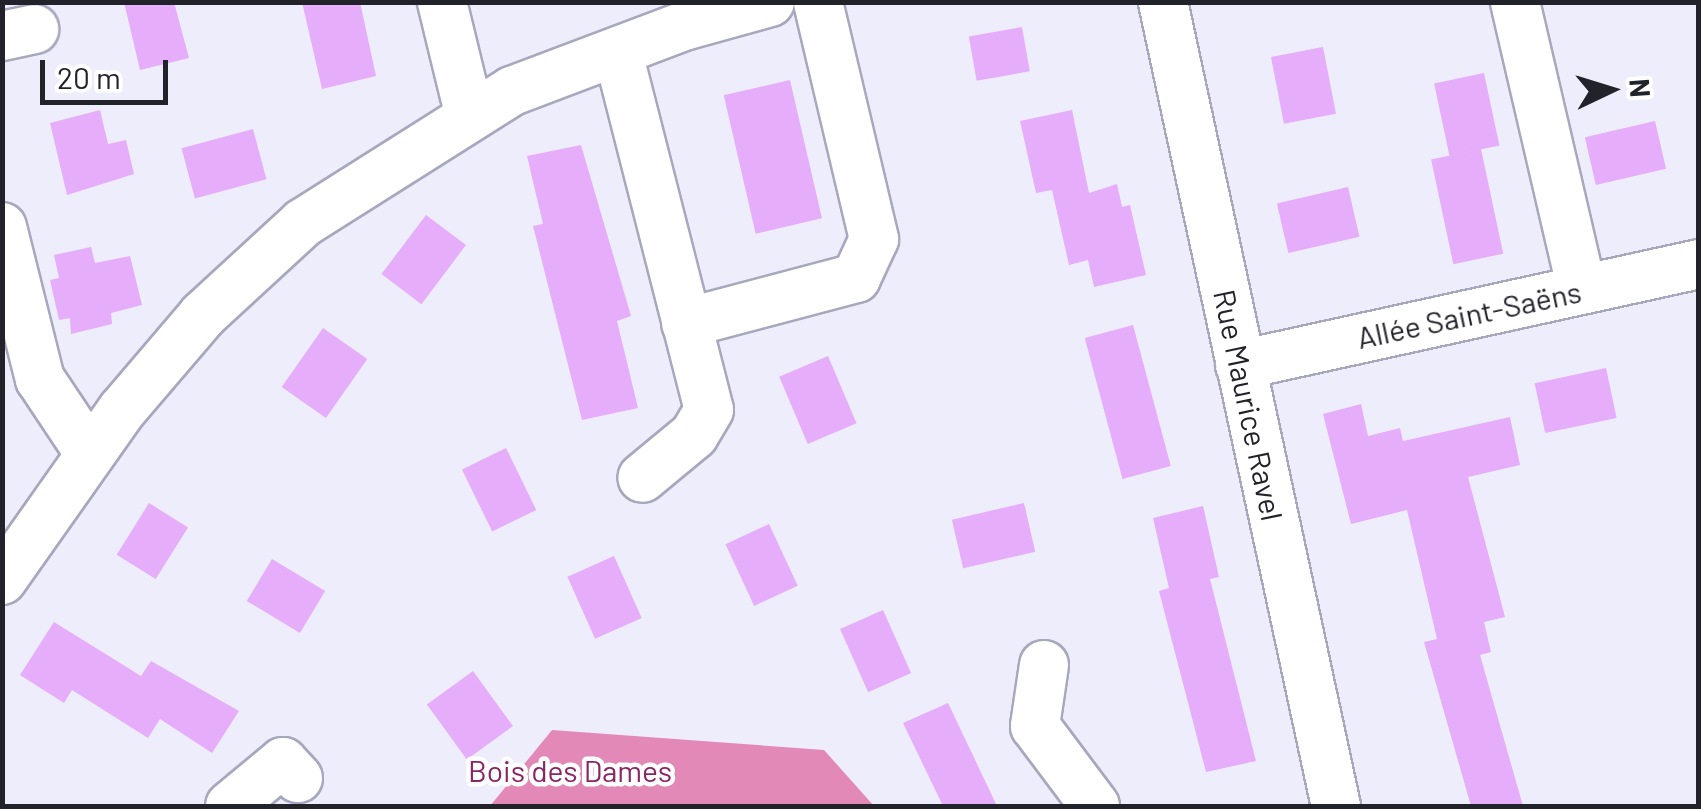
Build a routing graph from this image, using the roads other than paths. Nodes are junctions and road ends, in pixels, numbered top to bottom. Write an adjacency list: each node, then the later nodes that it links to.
1 (442, 2): 7 (street)
2 (770, 2): 6 (street)
3 (818, 2): 11 (street)
4 (1163, 2): 12 (street, Rue Maurice Ravel)
5 (1514, 2): 10 (street)
6 (618, 53): 7 (street); 11 (street)
7 (469, 113): 13 (street)
8 (2, 226): 13 (street)
9 (1698, 264): 10 (street, Allée Saint-Saëns)
10 (1582, 289): 12 (street, Allée Saint-Saëns)
11 (686, 323): 14 (street)
12 (1240, 365): 20 (street, Rue Maurice Ravel)
13 (90, 454): 15 (street)
14 (642, 478)
15 (2, 580)
16 (1044, 666): 19 (street)
17 (298, 778): 18 (street)
18 (230, 806)
19 (1095, 806)
20 (1336, 806)

